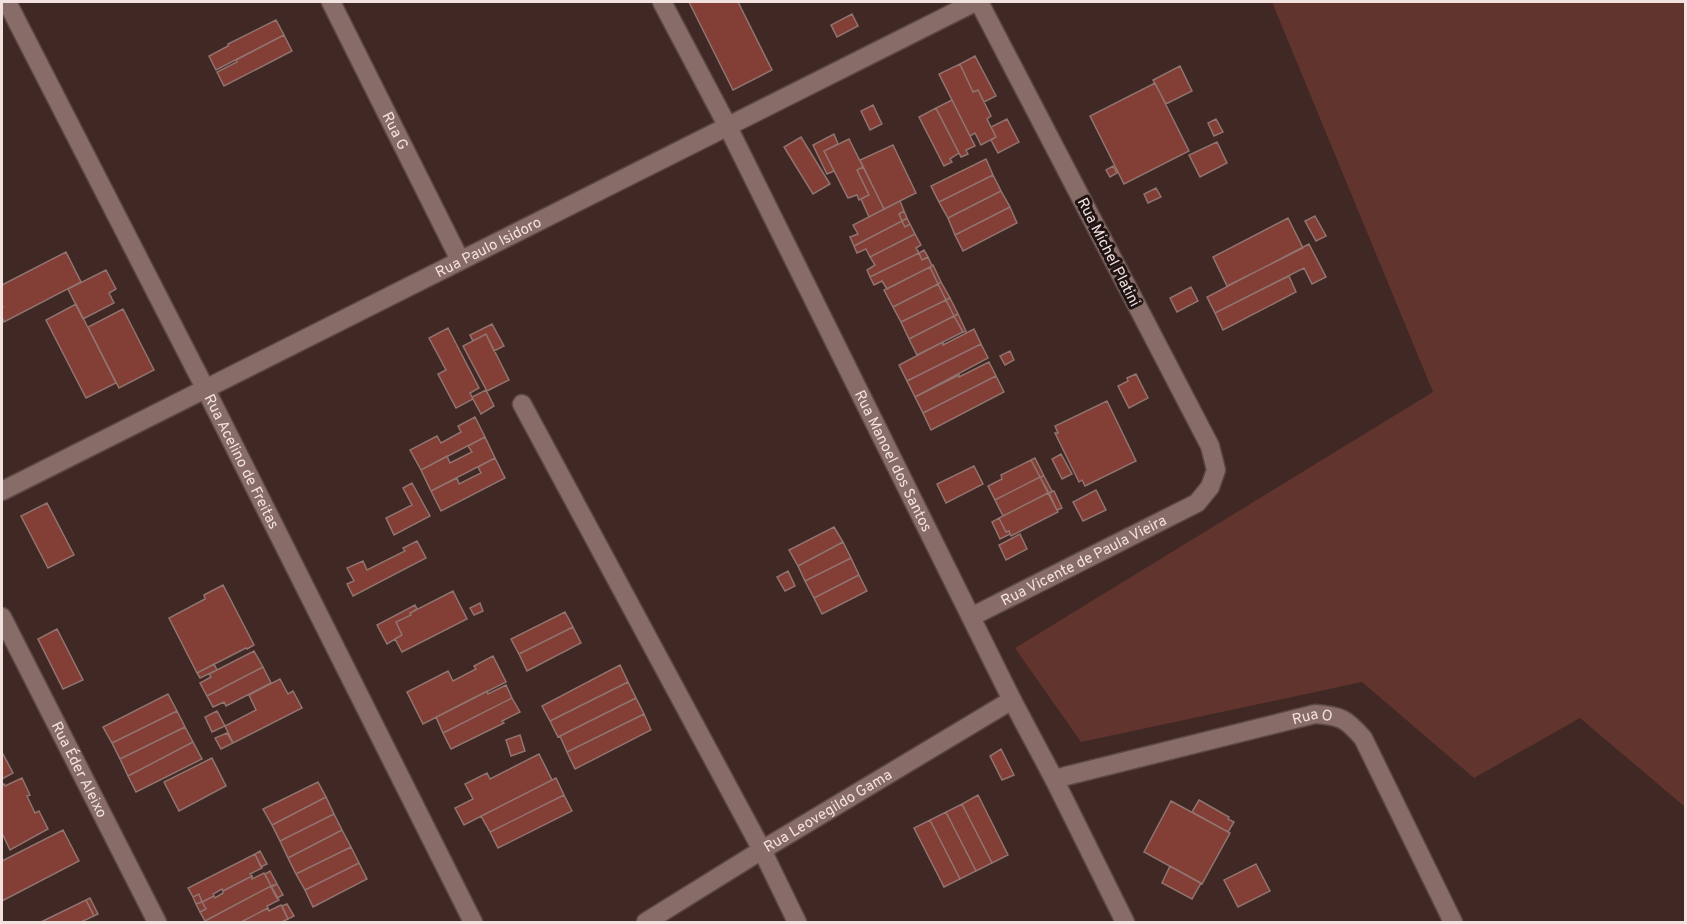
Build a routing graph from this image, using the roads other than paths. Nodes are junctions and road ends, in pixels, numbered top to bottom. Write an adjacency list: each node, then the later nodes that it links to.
1 (7, 2): 7 (street, Rua Acelino de Freitas)
2 (331, 2): 6 (street, Rua G)
3 (662, 2): 5 (street, Rua Manoel dos Santos)
4 (977, 2): 5 (street, Rua Paulo Isidoro); 10 (street, Rua Michel Platini)
5 (727, 125): 6 (street, Rua Paulo Isidoro); 12 (street, Rua Manoel dos Santos)
6 (460, 261): 7 (street, Rua Paulo Isidoro)
7 (206, 390): 9 (street, Rua Paulo Isidoro); 17 (street, Rua Acelino de Freitas)
8 (522, 404): 15 (street)
9 (2, 491)
10 (1197, 503): 12 (street, Rua Vicente de Paula Vieira)
11 (2, 617): 16 (street, Rua Éder Aleixo)
12 (972, 617): 13 (street, Rua Manoel dos Santos)
13 (1012, 700): 14 (street, Rua Manoel dos Santos); 15 (street, Rua Leovegildo Gama)
14 (1054, 779): 20 (street, Rua Manoel dos Santos); 21 (street, Rua O)
15 (762, 850): 18 (street, Rua Leovegildo Gama); 19 (street)
16 (157, 922)
17 (473, 922)
18 (646, 922)
19 (797, 922)
20 (1125, 922)
21 (1453, 922)

